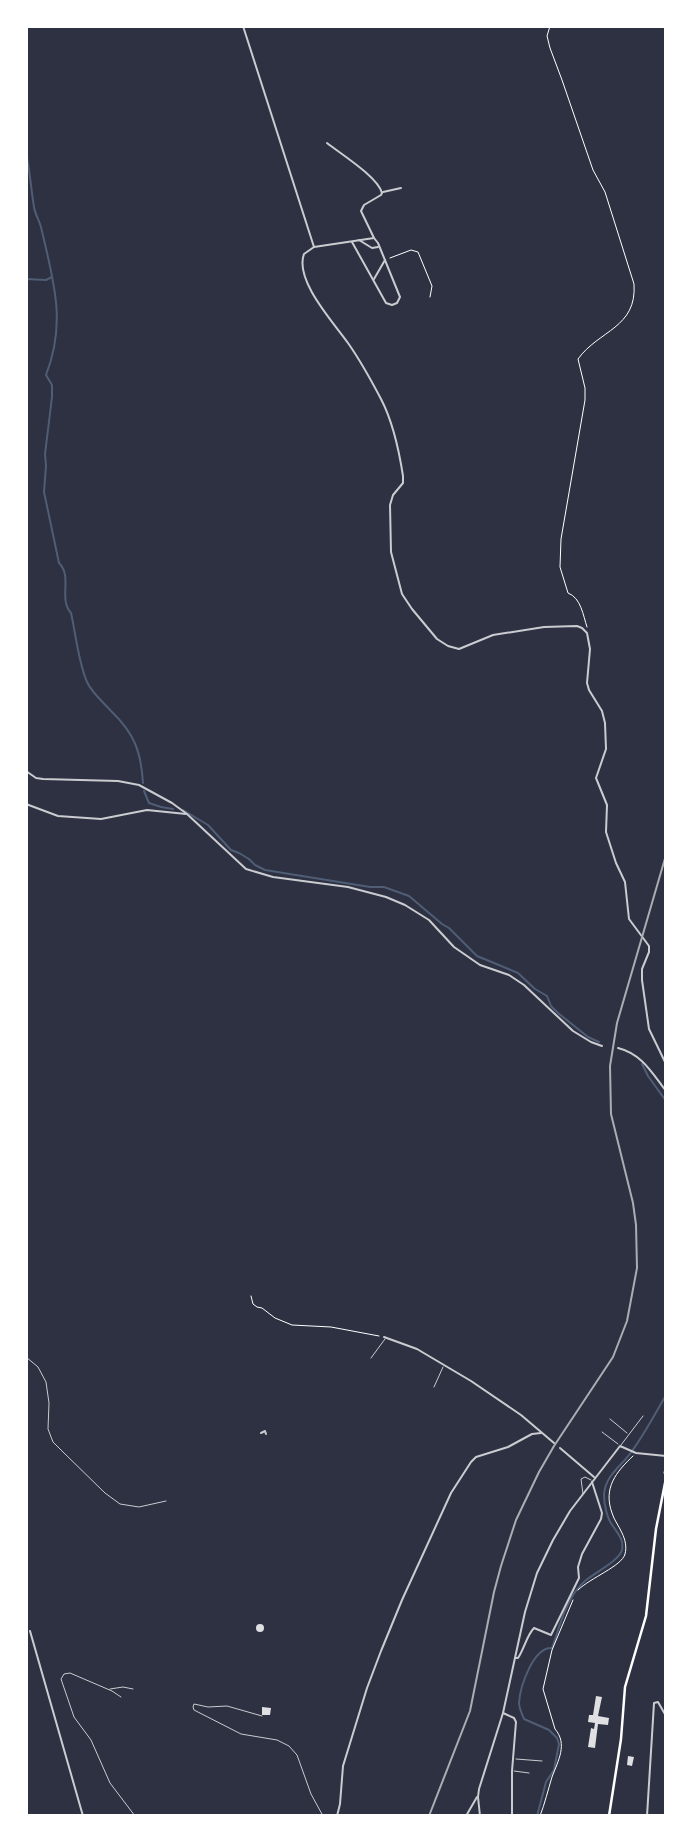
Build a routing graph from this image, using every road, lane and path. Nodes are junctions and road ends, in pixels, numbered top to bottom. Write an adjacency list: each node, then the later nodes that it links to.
1 (243, 26): 9 (street)
2 (550, 26): 14 (path)
3 (327, 143): 5 (street)
4 (401, 188): 5 (street)
5 (382, 192): 6 (street)
6 (374, 238): 7 (street); 10 (street)
7 (359, 240): 8 (street); 10 (street)
8 (352, 242): 9 (street); 12 (street)
9 (314, 247): 14 (street)
10 (379, 247): 11 (street)
11 (385, 260): 12 (street); 12 (street); 13 (path)
12 (373, 280)
13 (430, 297)
14 (587, 634): 20 (street)
15 (26, 771): 17 (street)
16 (26, 804): 17 (street)
17 (187, 814): 18 (street)
18 (602, 1046)
19 (618, 1048): 21 (street)
20 (666, 1064)
21 (666, 1091)
22 (251, 1296): 23 (path)
23 (385, 1337): 25 (lane); 26 (street)
24 (26, 1357): 45 (lane)
25 (371, 1358)
26 (444, 1365): 27 (lane); 32 (street)
27 (434, 1387)
28 (643, 1416): 34 (lane)
29 (610, 1419): 34 (lane)
30 (602, 1432): 36 (lane)
31 (261, 1433): 33 (street)
32 (541, 1433): 35 (street); 64 (street)
33 (266, 1434)
34 (629, 1435): 36 (lane)
35 (554, 1443)
36 (620, 1446): 38 (street); 42 (street)
37 (559, 1448): 42 (street)
38 (636, 1453): 39 (street); 68 (path)
39 (666, 1456)
40 (666, 1463): 41 (path)
41 (664, 1477): 69 (main road)
42 (595, 1478): 43 (street)
43 (592, 1482): 44 (street); 44 (lane); 47 (street)
44 (583, 1494): 47 (street)
45 (166, 1501)
46 (30, 1630): 61 (street)
47 (514, 1658): 53 (street)
48 (108, 1689): 49 (lane); 50 (lane); 62 (lane)
49 (133, 1689)
50 (121, 1697)
51 (666, 1701): 52 (lane)
52 (658, 1702): 55 (street); 70 (street)
53 (503, 1713): 56 (street); 60 (street)
54 (262, 1716): 63 (lane)
55 (666, 1716)
56 (513, 1758): 57 (lane); 58 (street)
57 (542, 1761)
58 (512, 1771): 59 (lane); 67 (street)
59 (529, 1773)
60 (478, 1797): 65 (street); 66 (street)
61 (83, 1816)
62 (135, 1816)
63 (323, 1816)
64 (337, 1816)
65 (466, 1816)
66 (480, 1816)
67 (512, 1816)
68 (540, 1816)
69 (609, 1816)
70 (647, 1816)

